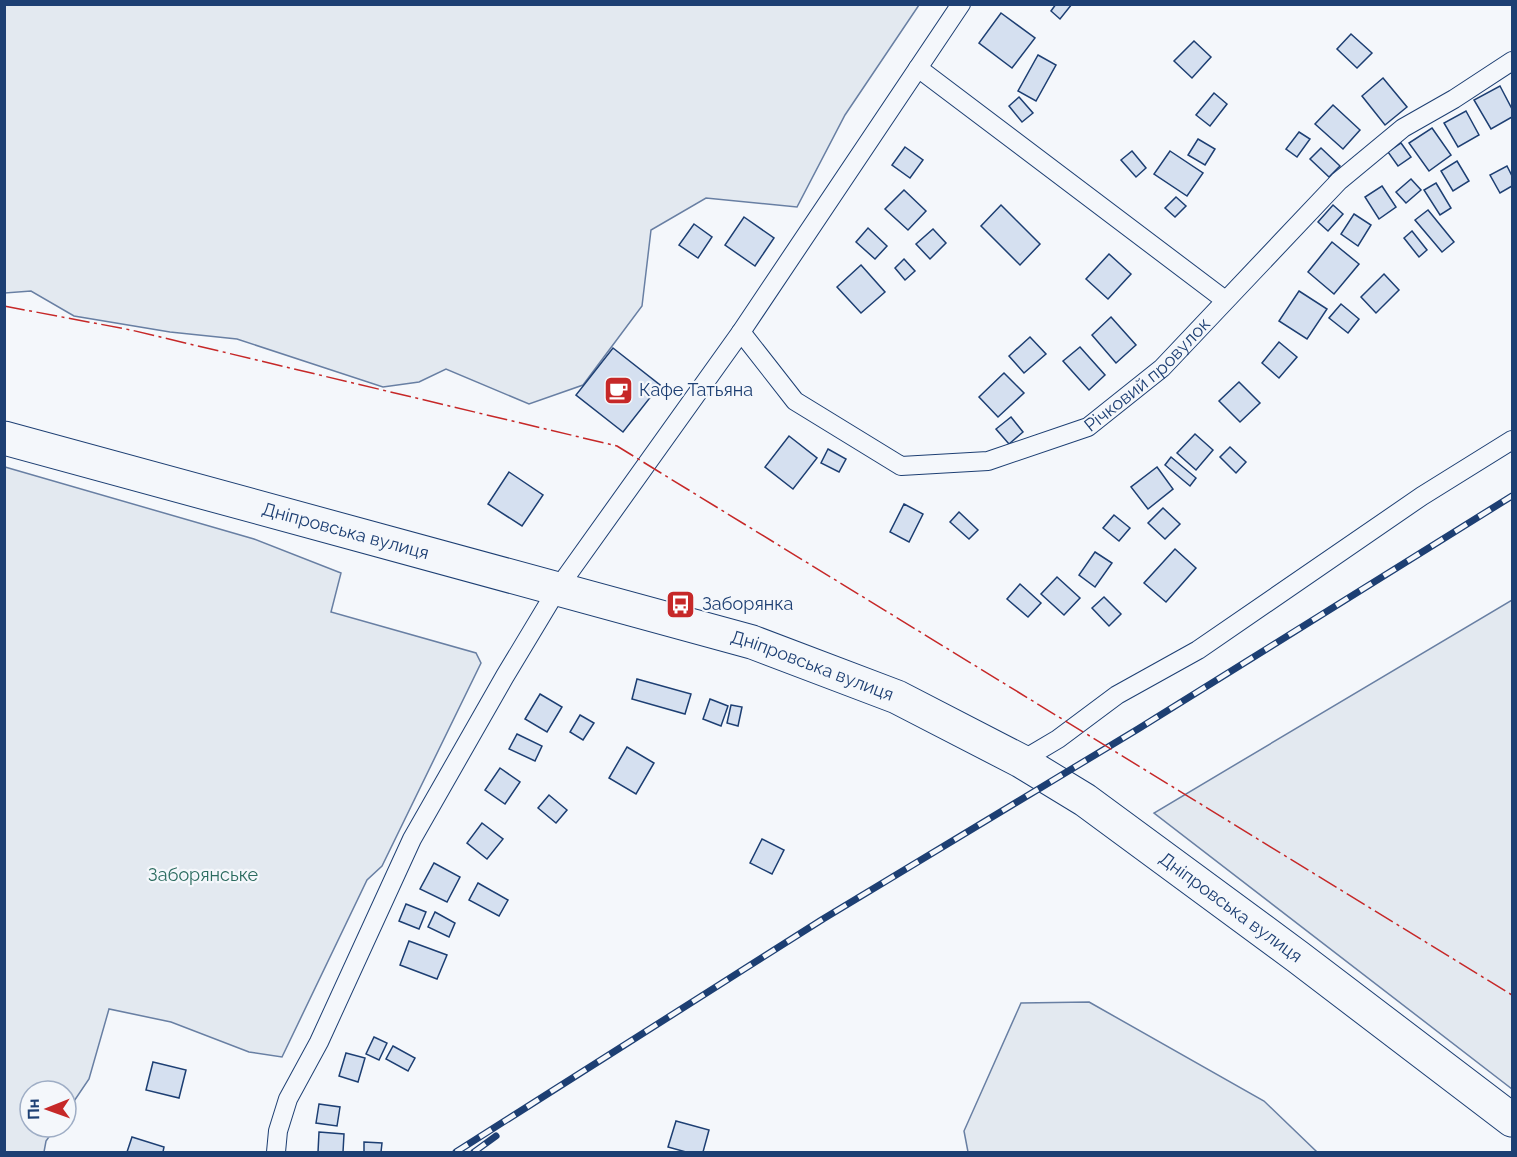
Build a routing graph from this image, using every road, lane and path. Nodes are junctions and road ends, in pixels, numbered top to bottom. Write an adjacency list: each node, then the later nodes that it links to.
1 (961, 4): 3 (street)
2 (1512, 62): 4 (street, Річковий провулок)
3 (918, 68): 4 (street); 5 (street)
4 (1225, 300): 5 (street, Річковий провулок)
5 (741, 332): 8 (street)
6 (4, 438): 8 (highway, Дніпровська вулиця)
7 (1512, 440): 9 (street)
8 (558, 588): 9 (highway, Дніпровська вулиця); 11 (street)
9 (1021, 761): 10 (highway, Дніпровська вулиця)
10 (1512, 1120)
11 (276, 1152)

